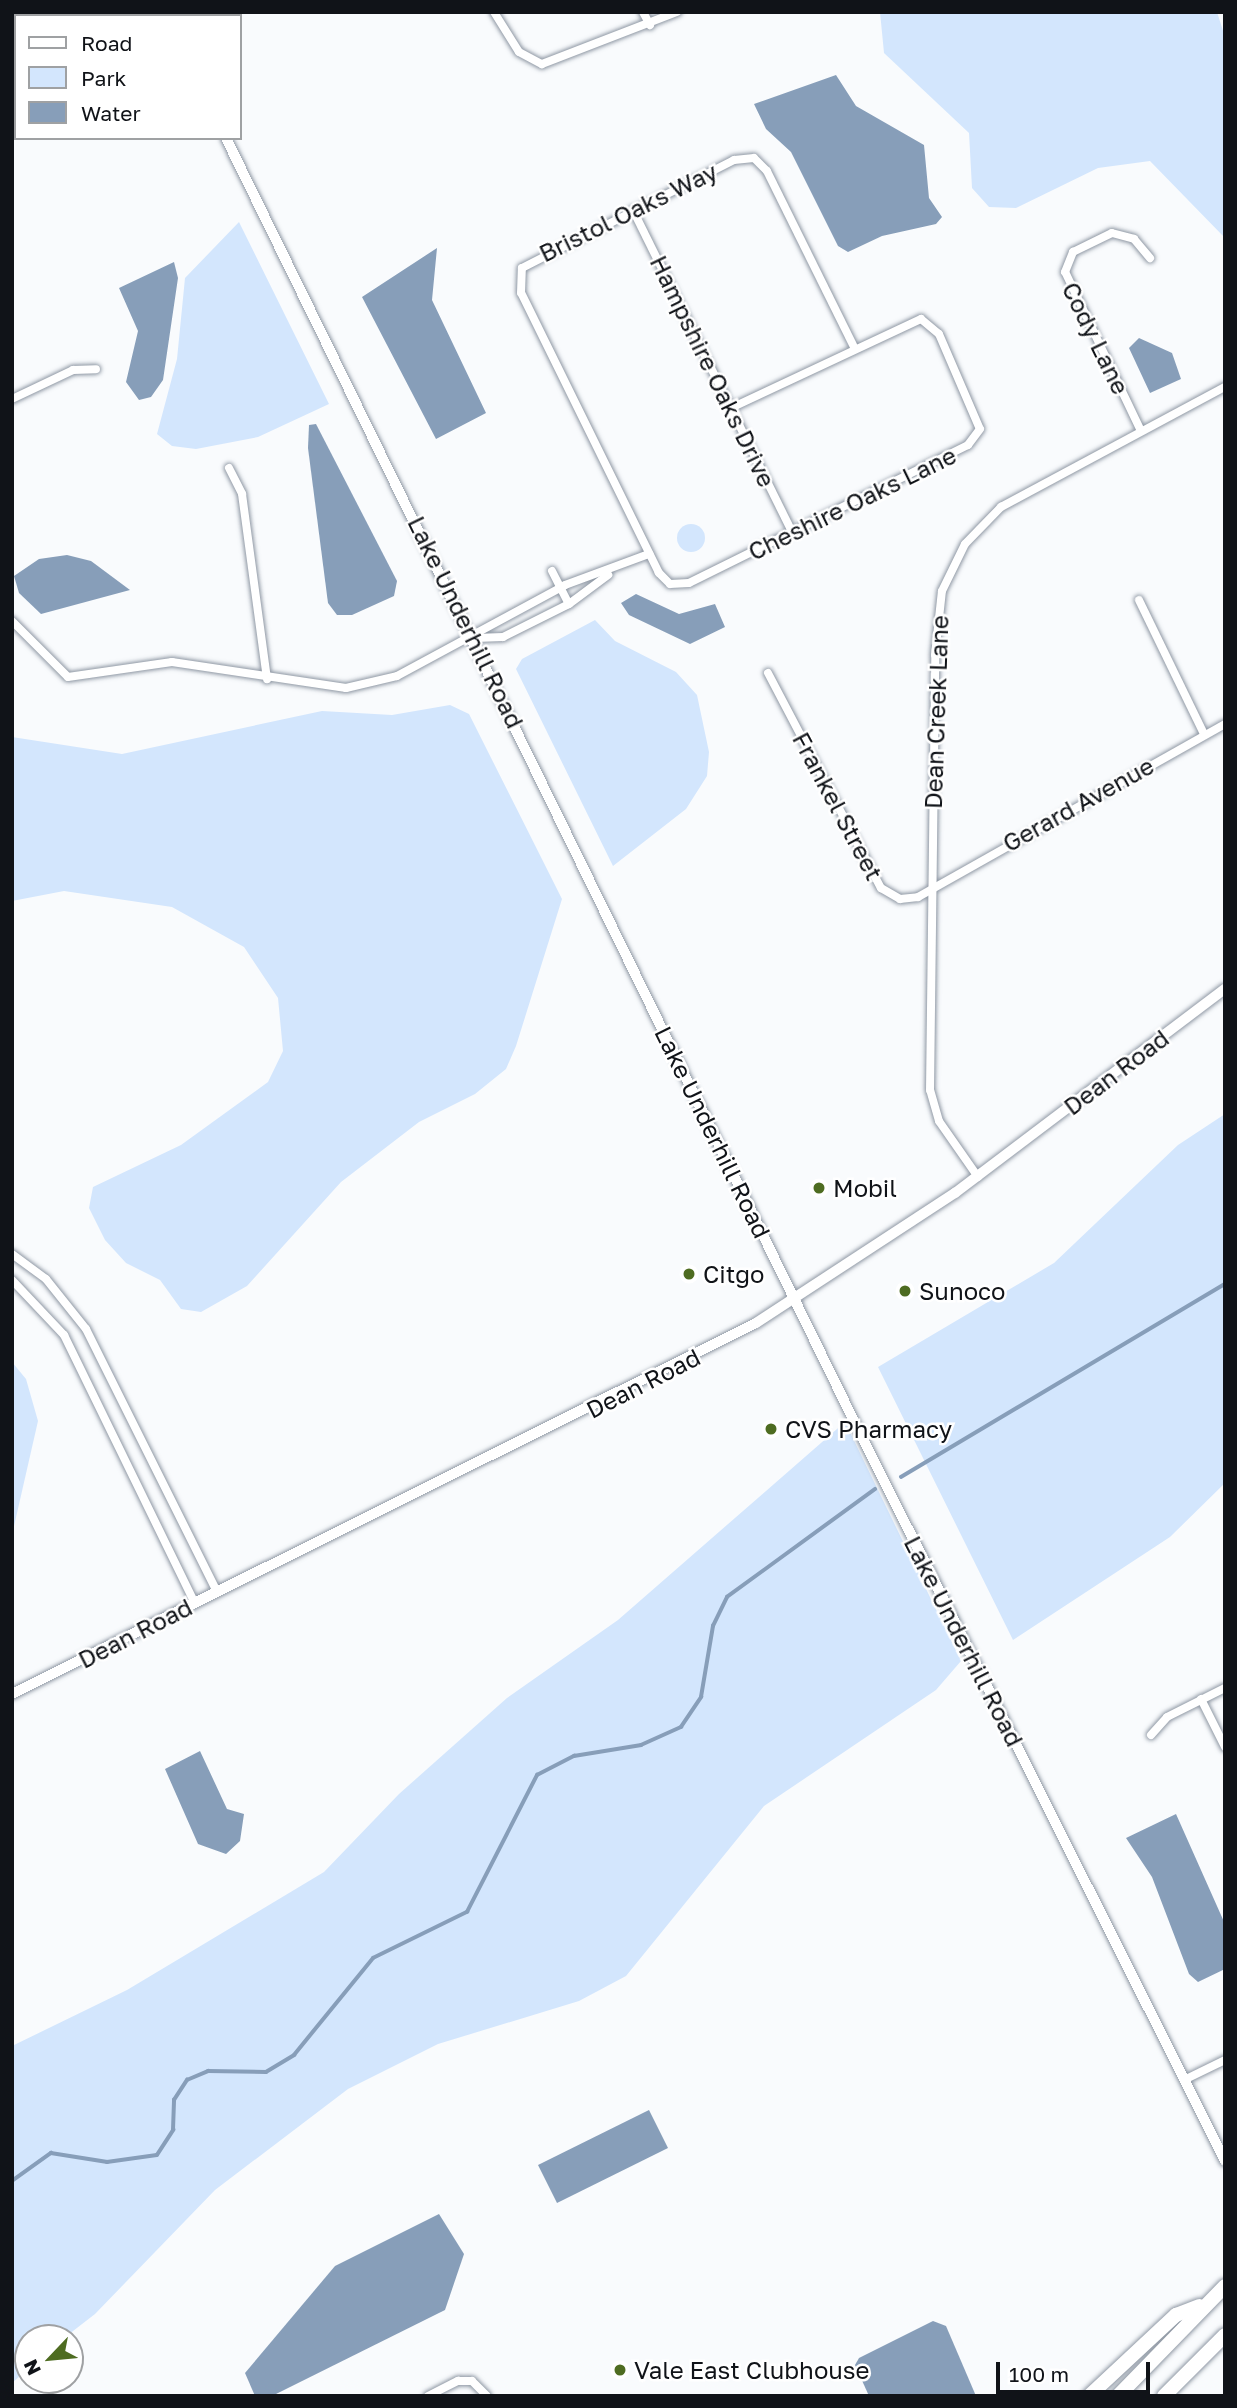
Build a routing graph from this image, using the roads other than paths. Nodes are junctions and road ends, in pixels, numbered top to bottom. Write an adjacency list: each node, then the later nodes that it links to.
1 (494, 12): 4 (street)
2 (643, 12): 4 (street)
3 (677, 12): 4 (street)
4 (650, 25)
5 (227, 140): 23 (street, Lake Underhill Road)
6 (633, 210): 8 (street, Bristol Oaks Way); 12 (street, Hampshire Oaks Drive); 16 (street, Bristol Oaks Way)
7 (1150, 258): 13 (street, Cody Lane)
8 (854, 347): 12 (street, Cheshire Oaks Lane); 15 (street, Cheshire Oaks Lane)
9 (96, 369): 11 (street)
10 (1225, 387): 13 (street, Dean Creek Lane)
11 (12, 399)
12 (731, 408): 15 (street, Hampshire Oaks Drive)
13 (1142, 431): 28 (street, Dean Creek Lane)
14 (229, 468): 25 (street)
15 (792, 532): 16 (street, Cheshire Oaks Lane)
16 (649, 554): 18 (street)
17 (552, 571): 19 (street)
18 (611, 573): 19 (street); 21 (street)
19 (561, 588): 21 (street); 23 (street)
20 (1139, 600): 27 (street)
21 (569, 604): 23 (street)
22 (12, 621): 25 (street)
23 (475, 639): 25 (street); 33 (street, Lake Underhill Road)
24 (768, 673): 28 (street, Frankel Street)
25 (267, 678)
26 (1225, 724): 27 (street, Gerard Avenue)
27 (1204, 734): 28 (street, Gerard Avenue)
28 (932, 887): 30 (street, Dean Creek Lane)
29 (1225, 989): 30 (street, Dean Road)
30 (978, 1177): 33 (street, Dean Road)
31 (12, 1254): 34 (street)
32 (12, 1280): 35 (street)
33 (795, 1300): 34 (street, Dean Road); 42 (street, Lake Underhill Road)
34 (217, 1592): 35 (street, Dean Road)
35 (195, 1603): 37 (street, Dean Road)
36 (1225, 1688): 38 (street)
37 (12, 1694)
38 (1201, 1699): 39 (street); 40 (street)
39 (1151, 1734)
40 (1225, 1747)
41 (1225, 2060): 42 (street)
42 (1184, 2080): 43 (street, Lake Underhill Road)
43 (1225, 2161)
44 (1225, 2286): 45 (highway)
45 (1206, 2302): 49 (highway); 50 (highway)
46 (1225, 2335): 51 (highway)
47 (428, 2396): 48 (street)
48 (487, 2396)
49 (1089, 2396)
50 (1118, 2396)
51 (1164, 2396)

